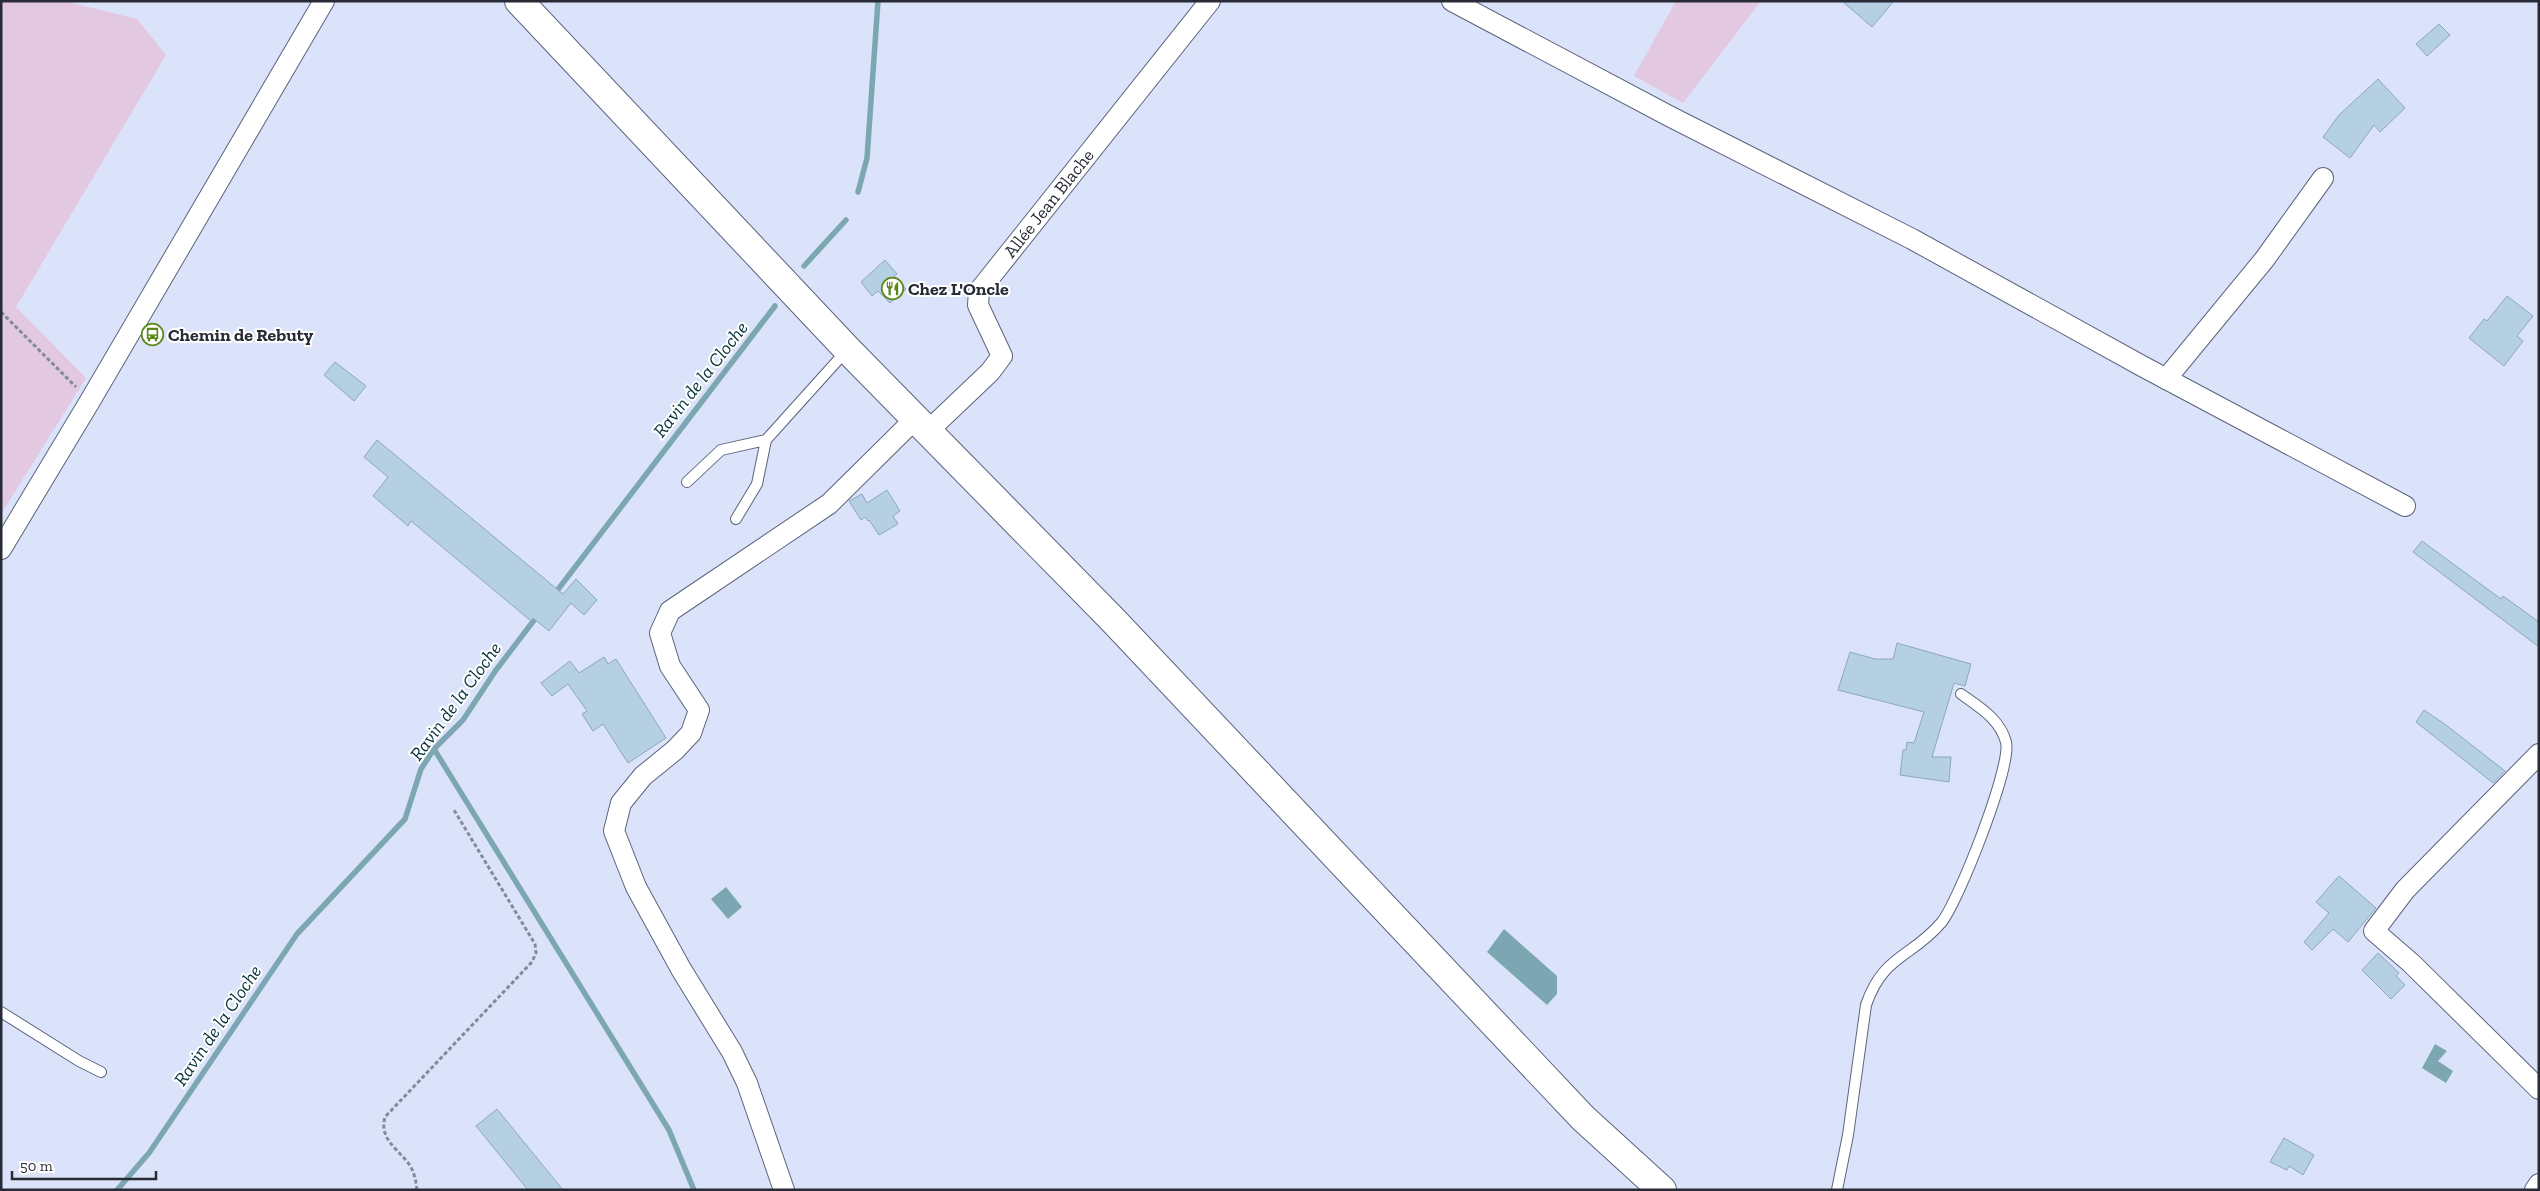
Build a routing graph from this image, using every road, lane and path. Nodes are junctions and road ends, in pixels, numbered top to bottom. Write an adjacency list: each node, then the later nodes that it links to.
1 (324, 1): 11 (street)
2 (503, 1): 6 (main road)
3 (519, 1): 6 (main road)
4 (1210, 1): 12 (street, Allée Jean Blache)
5 (1452, 1): 10 (street)
6 (582, 70): 9 (main road)
7 (2323, 178): 10 (street)
8 (1, 312): 11 (path)
9 (847, 349): 12 (main road); 13 (lane)
10 (2166, 379): 15 (street)
11 (90, 402): 17 (street)
12 (921, 425): 25 (main road); 27 (street)
13 (766, 440): 14 (lane); 16 (lane)
14 (687, 482)
15 (2405, 506)
16 (736, 519)
17 (1, 549)
18 (1961, 694): 28 (lane)
19 (2539, 754): 23 (street)
20 (454, 810): 26 (path)
21 (1, 1012): 22 (lane)
22 (101, 1072)
23 (2539, 1089)
24 (2539, 1184): 29 (street)
25 (1654, 1187)
26 (417, 1190)
27 (784, 1190)
28 (1837, 1190)
29 (2535, 1190)

